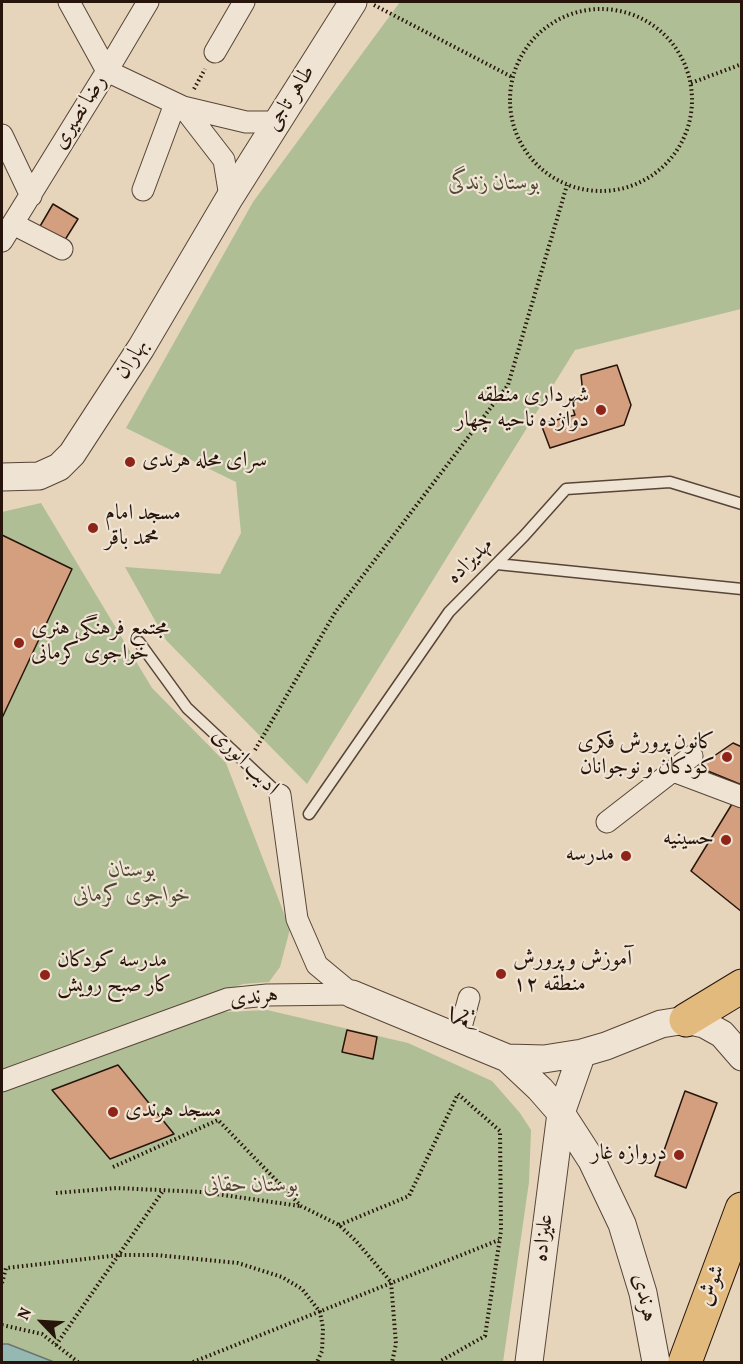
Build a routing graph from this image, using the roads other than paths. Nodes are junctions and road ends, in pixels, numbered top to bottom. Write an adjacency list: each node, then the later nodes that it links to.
1 (69, 2): 6 (street)
2 (148, 2): 6 (street, رضا نصیری)
3 (244, 2): 5 (street)
4 (352, 2): 8 (street, طاهر تاجی)
5 (215, 52)
6 (107, 71): 7 (street); 11 (street, رضا نصیری)
7 (179, 106): 8 (street); 10 (street); 12 (street)
8 (277, 122): 12 (street, طاهر تاجی)
9 (2, 135): 11 (street)
10 (143, 190)
11 (31, 196): 13 (street, رضا نصیری)
12 (230, 196): 15 (street, بهاران)
13 (7, 232): 14 (street)
14 (62, 249)
15 (2, 477)
16 (741, 504): 17 (lane, مهدیزاده)
17 (497, 564): 18 (lane); 24 (lane, مهدیزاده)
18 (741, 589)
19 (139, 642): 22 (lane, ادیب انوری)
20 (692, 756): 21 (street)
21 (673, 771): 23 (street); 25 (street)
22 (280, 795): 27 (street, ادیب انوری)
23 (741, 798)
24 (309, 814)
25 (607, 822)
26 (741, 986): 29 (main road)
27 (352, 994): 30 (street, هرندی); 34 (street, هرندی)
28 (469, 998): 30 (street, یکم)
29 (686, 1020): 31 (street, هرندی); 32 (street, هرندی)
30 (458, 1038): 33 (street, هرندی)
31 (582, 1053): 33 (street, هرندی); 35 (street, علیزاده)
32 (741, 1057)
33 (507, 1058): 35 (street, هرندی)
34 (2, 1081)
35 (561, 1113): 37 (street, علیزاده); 38 (street, هرندی)
36 (741, 1209): 39 (main road, شوش)
37 (529, 1362)
38 (656, 1362)
39 (685, 1362)

